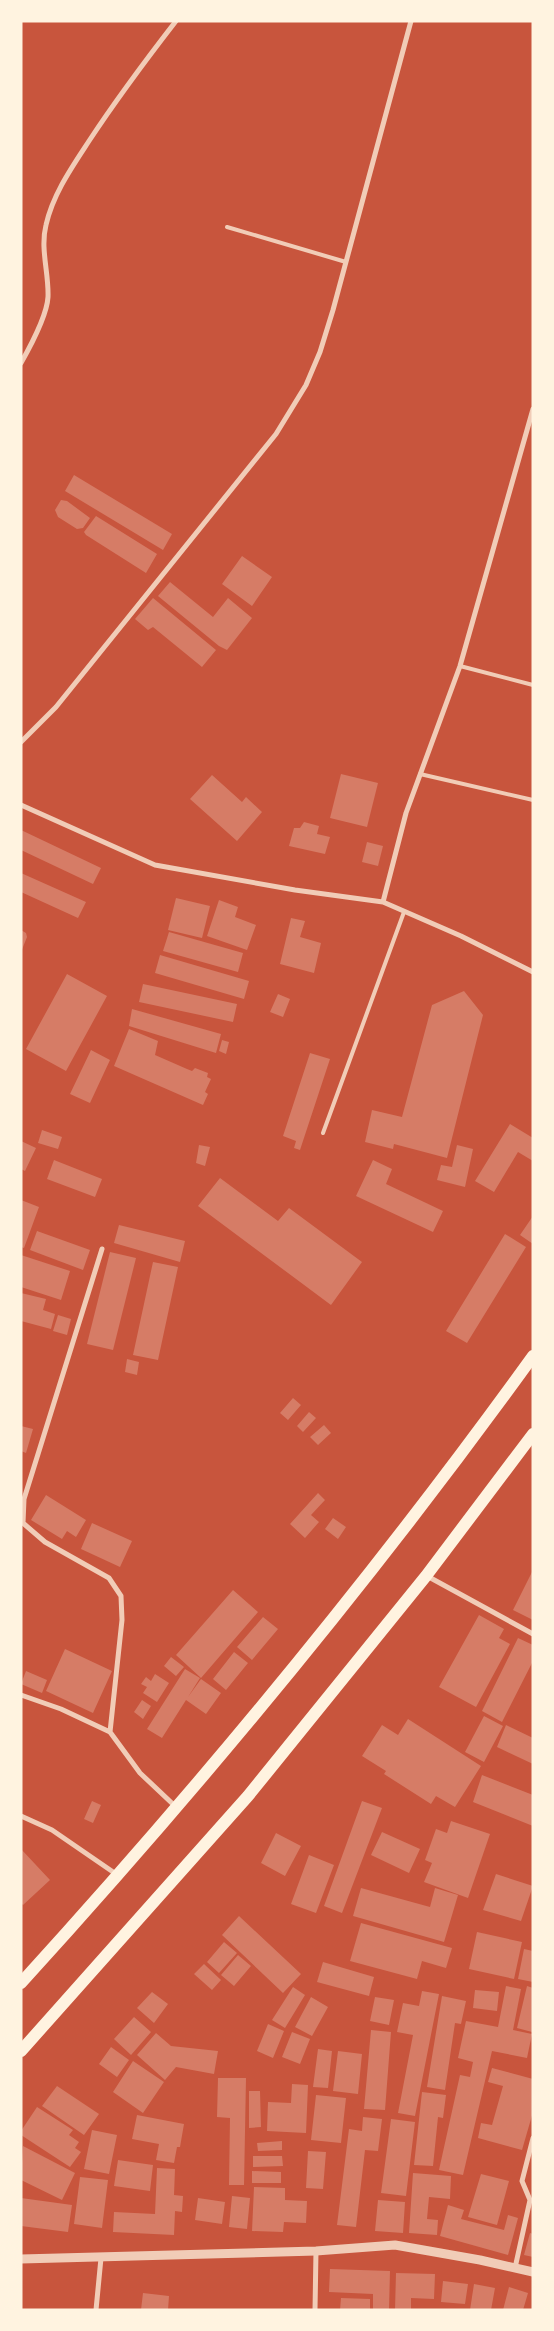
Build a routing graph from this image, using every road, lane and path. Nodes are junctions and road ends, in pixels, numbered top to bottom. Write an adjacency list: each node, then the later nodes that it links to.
1 (176, 21): 5 (street)
2 (411, 21): 4 (street)
3 (227, 227): 4 (lane)
4 (346, 262): 9 (street)
5 (21, 364)
6 (533, 410): 7 (street)
7 (460, 666): 8 (lane); 10 (street)
8 (533, 685)
9 (21, 742)
10 (420, 774): 11 (lane); 13 (street)
11 (533, 800)
12 (21, 805): 13 (street)
13 (384, 902): 14 (street)
14 (404, 912): 15 (street); 16 (lane)
15 (533, 972)
16 (323, 1133)
17 (102, 1249): 23 (street)
18 (533, 1356): 24 (main road)
19 (532, 1435): 20 (main road)
20 (426, 1576): 21 (street); 28 (main road)
21 (533, 1634)
22 (21, 1695): 23 (street)
23 (110, 1732): 24 (street)
24 (177, 1808): 26 (main road)
25 (21, 1816): 26 (street)
26 (119, 1876): 27 (main road)
27 (21, 1983)
28 (21, 2051)
29 (533, 2138): 33 (street)
30 (316, 2251): 31 (street); 33 (street); 36 (street)
31 (102, 2258): 32 (street); 35 (street)
32 (21, 2259)
33 (515, 2268): 34 (street)
34 (533, 2272)
35 (96, 2310)
36 (315, 2310)

